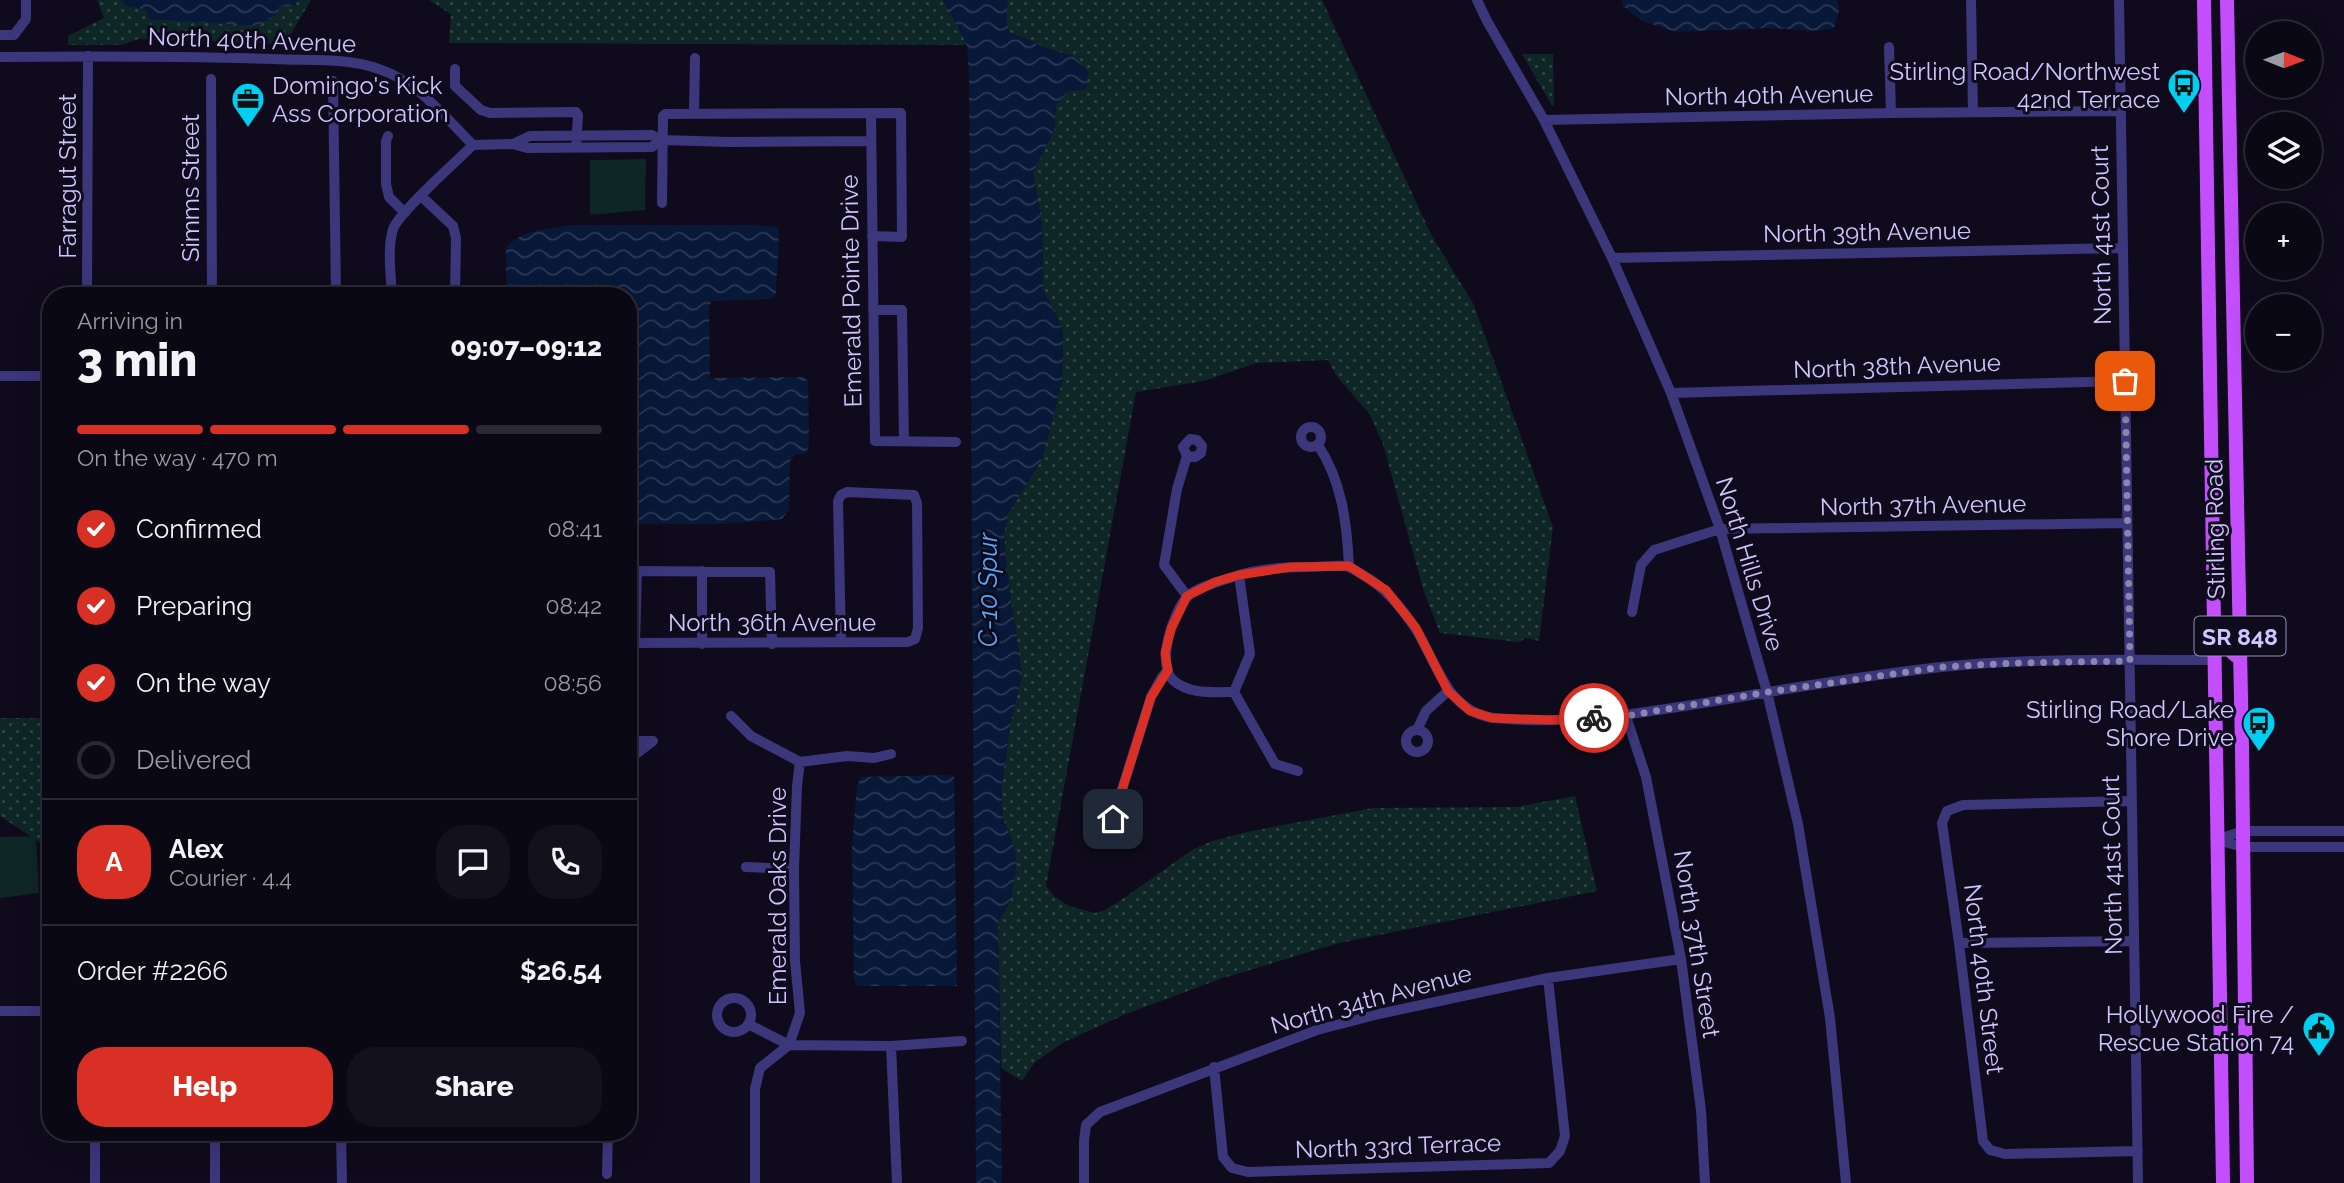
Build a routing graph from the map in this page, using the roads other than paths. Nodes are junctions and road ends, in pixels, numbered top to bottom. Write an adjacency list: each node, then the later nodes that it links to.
1 (26, 0): 7 (street)
2 (1477, 0): 22 (street, North Hills Drive)
3 (1971, 0): 18 (street)
4 (2119, 0): 17 (street, North 41st Court)
5 (2204, 0): 8 (main road, Stirling Road / SR 848)
6 (2227, 0): 9 (main road, Stirling Road / SR 848)
7 (0, 35)
8 (2204, 38): 9 (main road); 30 (main road, Stirling Road / SR 848)
9 (2228, 38): 34 (main road, Stirling Road / SR 848)
10 (1889, 47): 19 (street)
11 (88, 56): 12 (street, North 40th Avenue); 28 (street, North 40th Avenue); 38 (street, Farragut Street)
12 (0, 57)
13 (695, 58): 20 (street)
14 (455, 69): 24 (street)
15 (211, 79): 39 (street, Simms Street)
16 (332, 81): 40 (street)
17 (2120, 111): 18 (street, North 40th Avenue); 36 (street, North 41st Court)
18 (1973, 112): 19 (street, North 40th Avenue)
19 (1891, 113): 22 (street, North 40th Avenue)
20 (694, 114): 21 (street); 25 (street)
21 (871, 114): 26 (street, Emerald Pointe Drive); 35 (street)
22 (1544, 120): 37 (street, North Hills Drive)
23 (388, 136): 33 (street)
24 (577, 136): 25 (street, Emerald Pointe Drive); 27 (street, Emerald Pointe Drive); 29 (street)
25 (661, 140): 26 (street, Emerald Pointe Drive); 29 (street, Emerald Pointe Drive); 32 (street)
26 (870, 141): 35 (street, Emerald Pointe Drive)
27 (513, 144): 28 (street, Emerald Pointe Drive); 29 (street, Emerald Pointe Drive)
28 (473, 145): 31 (street)
29 (576, 148)
30 (2206, 184): 34 (main road); 60 (main road, Stirling Road / SR 848)
31 (421, 195): 33 (street); 42 (street)
32 (662, 202)
33 (405, 213): 41 (street)
34 (2231, 213): 65 (main road, Stirling Road / SR 848)
35 (872, 236): 43 (street, Emerald Pointe Drive)
36 (2123, 248): 37 (street, North 39th Avenue); 46 (street, North 41st Court)
37 (1612, 258): 47 (street, North Hills Drive)
38 (88, 287)
39 (212, 287)
40 (336, 287)
41 (391, 287)
42 (455, 287)
43 (873, 310): 48 (street); 48 (street, Emerald Pointe Drive)
44 (0, 376): 45 (street)
45 (42, 376)
46 (2125, 381): 47 (street, North 38th Avenue); 52 (street, North 41st Court)
47 (1671, 393): 53 (street, North Hills Drive)
48 (904, 441): 49 (street)
49 (956, 442)
50 (1318, 445): 54 (street)
51 (1187, 456): 58 (street)
52 (2127, 523): 53 (street, North 37th Avenue); 67 (street, North 41st Court)
53 (1720, 529): 59 (street, North 37th Avenue); 71 (street, North Hills Drive)
54 (1349, 566): 57 (street); 69 (street)
55 (637, 571): 56 (street)
56 (702, 572): 63 (street); 64 (street)
57 (1239, 575): 58 (street); 70 (street)
58 (1187, 596): 68 (street)
59 (1632, 612)
60 (2213, 621): 65 (main road); 66 (main road, Stirling Road / SR 848)
61 (841, 642): 61 (street, North 36th Avenue); 64 (street, North 36th Avenue)
62 (637, 643): 63 (street, North 36th Avenue)
63 (702, 644): 64 (street, North 36th Avenue)
64 (772, 644)
65 (2240, 658): 81 (main road, Stirling Road / SR 848)
66 (2213, 660): 67 (street); 83 (main road, Stirling Road / SR 848)
67 (2130, 661): 71 (street); 80 (street, North 41st Court)
68 (1168, 670): 70 (street); 84 (street)
69 (1448, 691): 73 (street); 74 (street)
70 (1234, 692): 79 (street)
71 (1768, 692): 73 (street); 113 (street, North Hills Drive)
72 (731, 716): 78 (street)
73 (1626, 716): 91 (street, North 37th Street)
74 (1417, 730)
75 (637, 741): 76 (street)
76 (637, 754)
77 (891, 754): 78 (street)
78 (800, 762): 88 (street, Emerald Oaks Drive)
79 (1298, 771)
80 (2132, 802): 89 (street, North 41st Court); 90 (street, North 40th Street)
81 (2243, 831): 82 (street); 83 (street); 85 (main road, Stirling Road / SR 848)
82 (2344, 831)
83 (2216, 840): 85 (street); 115 (main road, Stirling Road / SR 848)
84 (1105, 844)
85 (2244, 847): 86 (street); 116 (main road, Stirling Road / SR 848)
86 (2344, 848)
87 (746, 867): 88 (street)
88 (794, 869): 97 (street, Emerald Oaks Drive)
89 (2134, 941): 90 (street); 104 (street, North 41st Court)
90 (1959, 943): 104 (street, North 40th Street)
91 (1681, 959): 92 (street, North 34th Avenue); 112 (street, North 37th Street)
92 (1548, 978): 99 (street, North 34th Avenue); 99 (street, North 33rd Terrace)
93 (42, 1011): 94 (street)
94 (0, 1012)
95 (748, 1024): 97 (street)
96 (962, 1041): 98 (street)
97 (789, 1045): 98 (street); 109 (street)
98 (891, 1046): 110 (street)
99 (1214, 1067): 111 (street, North 34th Avenue)
100 (95, 1141): 106 (street)
101 (215, 1141): 107 (street)
102 (341, 1141): 108 (street)
103 (608, 1141): 105 (street)
104 (2138, 1151): 114 (street, North 41st Court)
105 (607, 1174)
106 (95, 1183)
107 (215, 1183)
108 (342, 1183)
109 (755, 1183)
110 (897, 1183)
111 (1084, 1183)
112 (1706, 1183)
113 (1846, 1183)
114 (2138, 1183)
115 (2223, 1183)
116 (2247, 1183)

